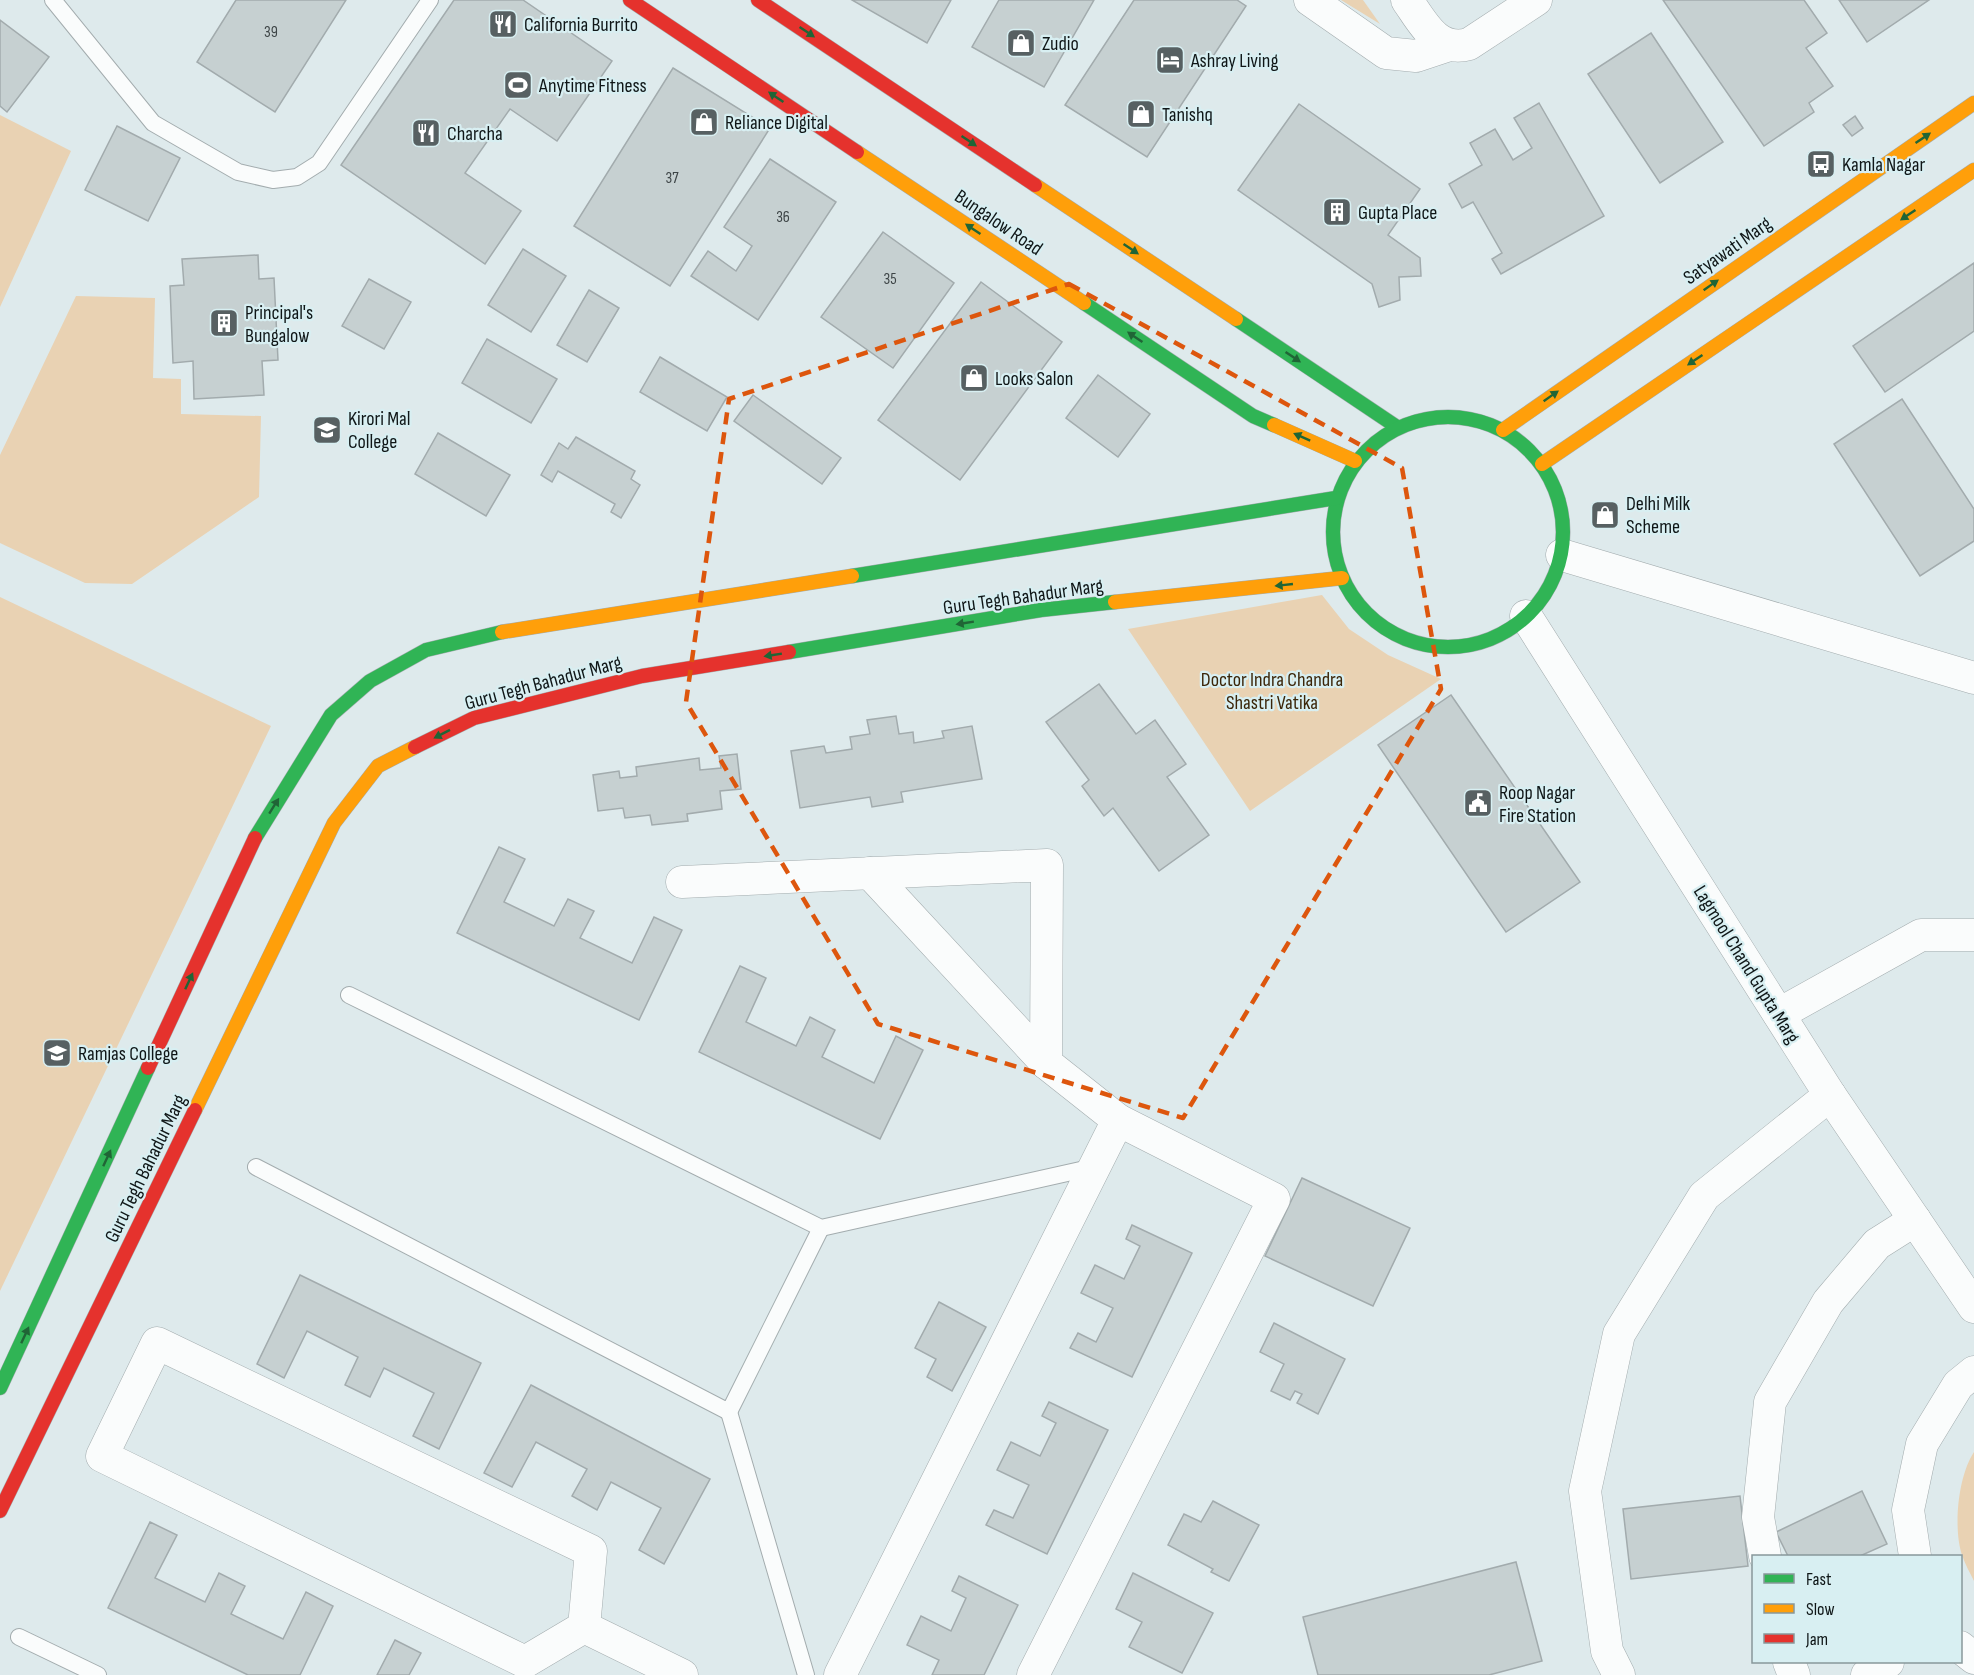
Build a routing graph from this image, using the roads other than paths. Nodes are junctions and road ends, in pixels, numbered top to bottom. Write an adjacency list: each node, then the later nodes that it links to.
1 (53, 0): 2 (lane)
2 (430, 0)
3 (630, 0): 13 (street, Bungalow Road, one-way to 3)
4 (758, 0): 11 (street, one-way to 11)
5 (1310, 0): 8 (street)
6 (1407, 0): 8 (street)
7 (1536, 0): 8 (street)
8 (1446, 46)
9 (1974, 103): 12 (street, Satyawati Marg, one-way to 9)
10 (1974, 170): 14 (street, one-way to 14)
11 (1397, 427): 12 (street); 13 (street)
12 (1503, 430): 14 (street)
13 (1355, 461): 15 (street)
14 (1542, 464): 16 (street)
15 (1336, 498): 17 (street); 34 (street, Guru Tegh Bahadur Marg, one-way to 15)
16 (1562, 555): 18 (street); 19 (street)
17 (1342, 578): 18 (street); 36 (street, Guru Tegh Bahadur Marg, one-way to 36)
18 (1527, 616): 24 (street, Lagmool Chand Gupta Marg)
19 (1974, 678)
20 (870, 873): 21 (street); 25 (street); 25 (street)
21 (682, 882)
22 (1974, 935): 24 (street)
23 (349, 995): 31 (lane)
24 (1779, 1014): 26 (street, Lagmool Chand Gupta Marg)
25 (1046, 1063): 27 (street)
26 (1830, 1095): 30 (street, Lagmool Chand Gupta Marg); 50 (street)
27 (1118, 1120): 29 (street); 49 (street)
28 (256, 1167): 35 (lane)
29 (1094, 1167): 31 (lane); 48 (street)
30 (1915, 1220): 32 (street, Lagmool Chand Gupta Marg); 37 (street)
31 (821, 1228): 35 (lane)
32 (1974, 1307)
33 (1974, 1372): 38 (street)
34 (0, 1388)
35 (729, 1412): 47 (lane)
36 (0, 1511)
37 (1765, 1555)
38 (1915, 1555)
39 (584, 1627): 39 (street); 46 (street)
40 (19, 1637): 45 (lane)
41 (1962, 1649): 42 (street)
42 (1974, 1658)
43 (1888, 1663): 51 (street)
44 (1891, 1663): 52 (street)
45 (98, 1675)
46 (682, 1675)
47 (806, 1675)
48 (840, 1675)
49 (1032, 1675)
50 (1619, 1675)
51 (1866, 1675)
52 (1901, 1675)

